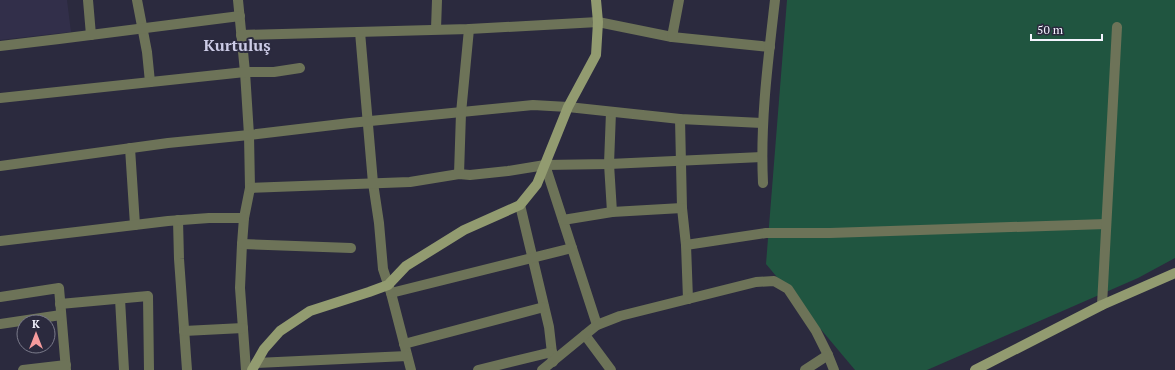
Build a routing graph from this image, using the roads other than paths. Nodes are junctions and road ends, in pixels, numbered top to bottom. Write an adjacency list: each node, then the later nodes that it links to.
1 (88, 0): 15 (street)
2 (137, 0): 11 (street)
3 (238, 0): 8 (street)
4 (437, 0): 13 (street)
5 (596, 0): 9 (street)
6 (679, 0): 17 (street)
7 (775, 0): 19 (street)
8 (240, 16): 11 (street); 16 (street)
9 (598, 22): 12 (street); 17 (street); 24 (street)
10 (1117, 27): 47 (street)
11 (143, 28): 15 (street); 22 (street)
12 (469, 28): 13 (street); 26 (street)
13 (436, 30): 14 (street)
14 (360, 32): 16 (street); 28 (street)
15 (91, 35): 18 (street)
16 (241, 35): 21 (street)
17 (672, 37): 19 (street)
18 (0, 46)
19 (770, 47): 29 (street)
20 (300, 68): 21 (street)
21 (245, 72): 22 (street); 30 (street)
22 (150, 82): 23 (street)
23 (0, 98)
24 (568, 107): 25 (street); 26 (street); 35 (street)
25 (611, 112): 27 (street); 34 (street)
26 (461, 113): 28 (street); 37 (street)
27 (680, 119): 29 (street); 33 (street)
28 (367, 121): 30 (street); 38 (street)
29 (762, 123): 32 (street)
30 (249, 136): 31 (street); 40 (street)
31 (130, 148): 36 (street); 48 (street)
32 (762, 157): 33 (street); 39 (street)
33 (681, 162): 34 (street); 42 (street)
34 (609, 164): 35 (street); 43 (street)
35 (545, 165): 37 (street); 41 (street); 46 (street)
36 (0, 166)
37 (459, 174): 38 (street)
38 (373, 183): 40 (street); 56 (street)
39 (763, 183)
40 (250, 188): 44 (street)
41 (520, 205): 54 (street); 56 (street)
42 (682, 208): 43 (street); 51 (street)
43 (612, 212): 46 (street)
44 (244, 218): 45 (street); 50 (street)
45 (178, 220): 48 (street); 67 (street)
46 (563, 220): 53 (street)
47 (1106, 224): 51 (street); 61 (street)
48 (135, 225): 49 (street)
49 (0, 241)
50 (242, 244): 52 (street); 66 (street)
51 (686, 245): 59 (street)
52 (351, 248)
53 (572, 248): 54 (street); 65 (street)
54 (532, 258): 56 (street); 62 (street)
55 (1175, 273): 61 (street)
56 (389, 289): 69 (street); 73 (street)
57 (0, 297): 60 (street)
58 (120, 299): 60 (street); 76 (street); 77 (street)
59 (688, 299): 65 (street); 70 (street)
60 (60, 304): 63 (street)
61 (1102, 306): 86 (street)
62 (544, 307): 69 (street); 72 (street)
63 (61, 315): 64 (street); 74 (street)
64 (0, 324)
65 (596, 325): 68 (street)
66 (243, 328): 67 (street); 79 (street)
67 (184, 331): 78 (street)
68 (585, 335): 72 (street); 83 (street)
69 (404, 344): 71 (street)
70 (828, 355): 84 (street); 85 (street)
71 (407, 356): 73 (street); 80 (street)
72 (552, 357): 81 (street); 82 (street)
73 (254, 367)
74 (66, 368): 75 (street)
75 (23, 370)
76 (124, 370)
77 (149, 370)
78 (187, 370)
79 (246, 370)
80 (411, 370)
81 (478, 370)
82 (542, 370)
83 (612, 370)
84 (805, 370)
85 (834, 370)
86 (975, 370)

